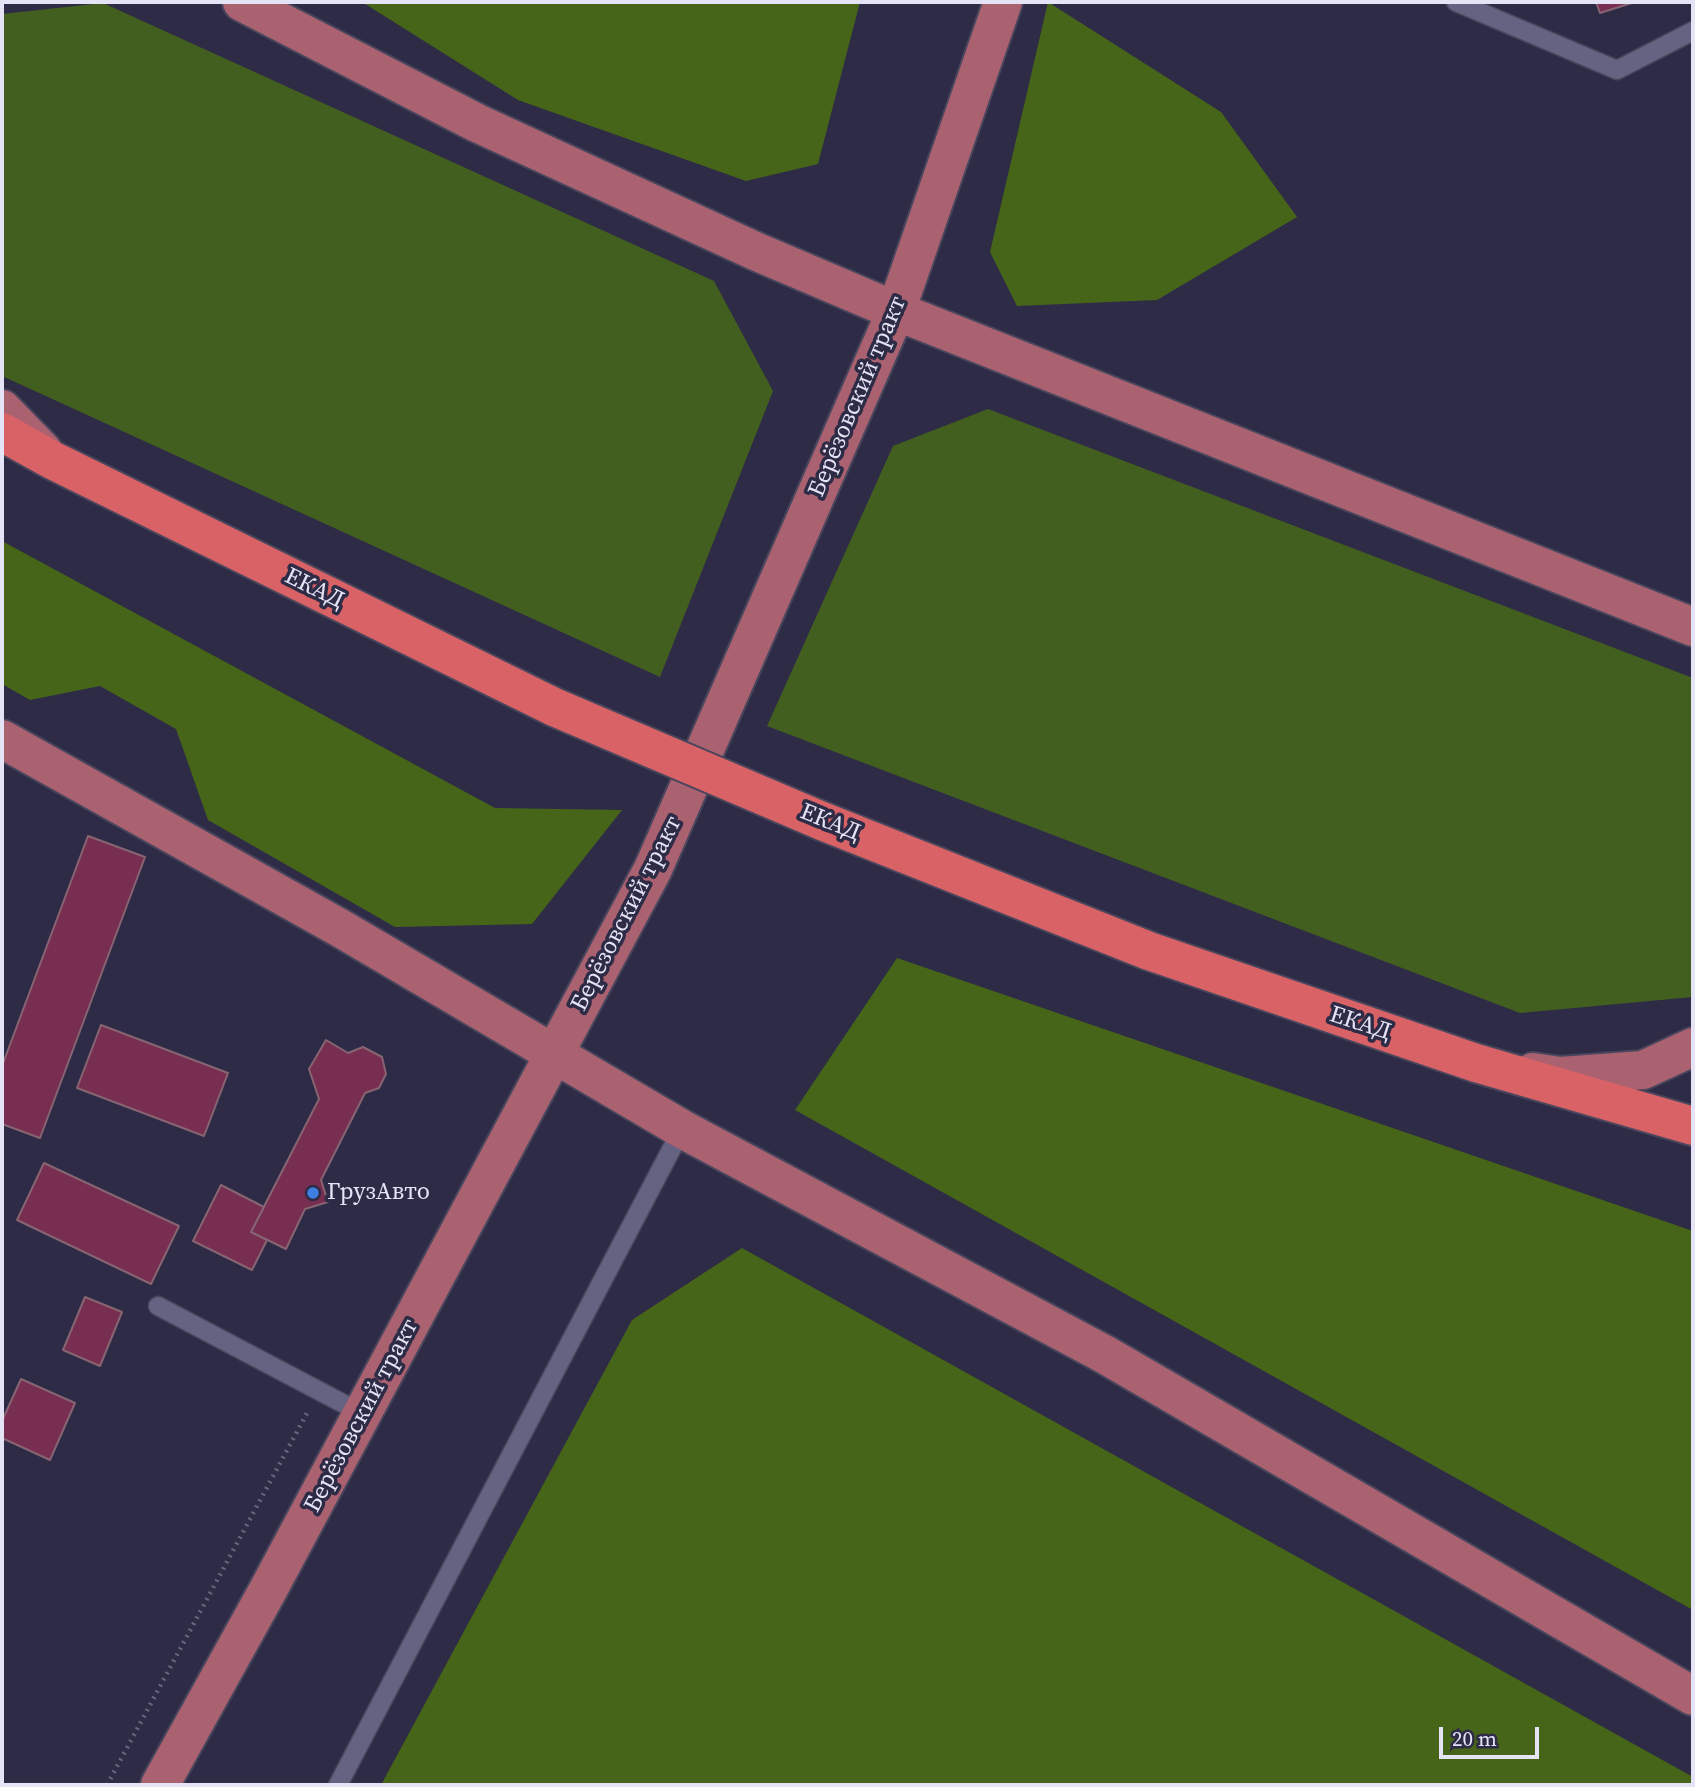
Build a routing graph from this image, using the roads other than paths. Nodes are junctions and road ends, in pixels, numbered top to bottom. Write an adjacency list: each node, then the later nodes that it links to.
1 (242, 2): 5 (main road)
2 (1003, 2): 5 (main road, Берёзовский тракт)
3 (1456, 2): 4 (lane)
4 (1693, 31)
5 (896, 311): 9 (main road); 12 (main road, Берёзовский тракт)
6 (2, 409): 8 (main road)
7 (2, 432): 8 (highway, ЕКАД)
8 (52, 460): 13 (highway, ЕКАД, bridge)
9 (1692, 627)
10 (2, 739): 12 (main road)
11 (1693, 1047): 13 (main road)
12 (556, 1054): 15 (main road); 17 (main road, Берёзовский тракт)
13 (1476, 1063): 14 (highway, ЕКАД)
14 (1693, 1126)
15 (682, 1129): 18 (main road); 20 (lane)
16 (158, 1306): 17 (lane)
17 (363, 1414): 19 (main road, Берёзовский тракт)
18 (1693, 1696)
19 (160, 1785)
20 (338, 1785)

